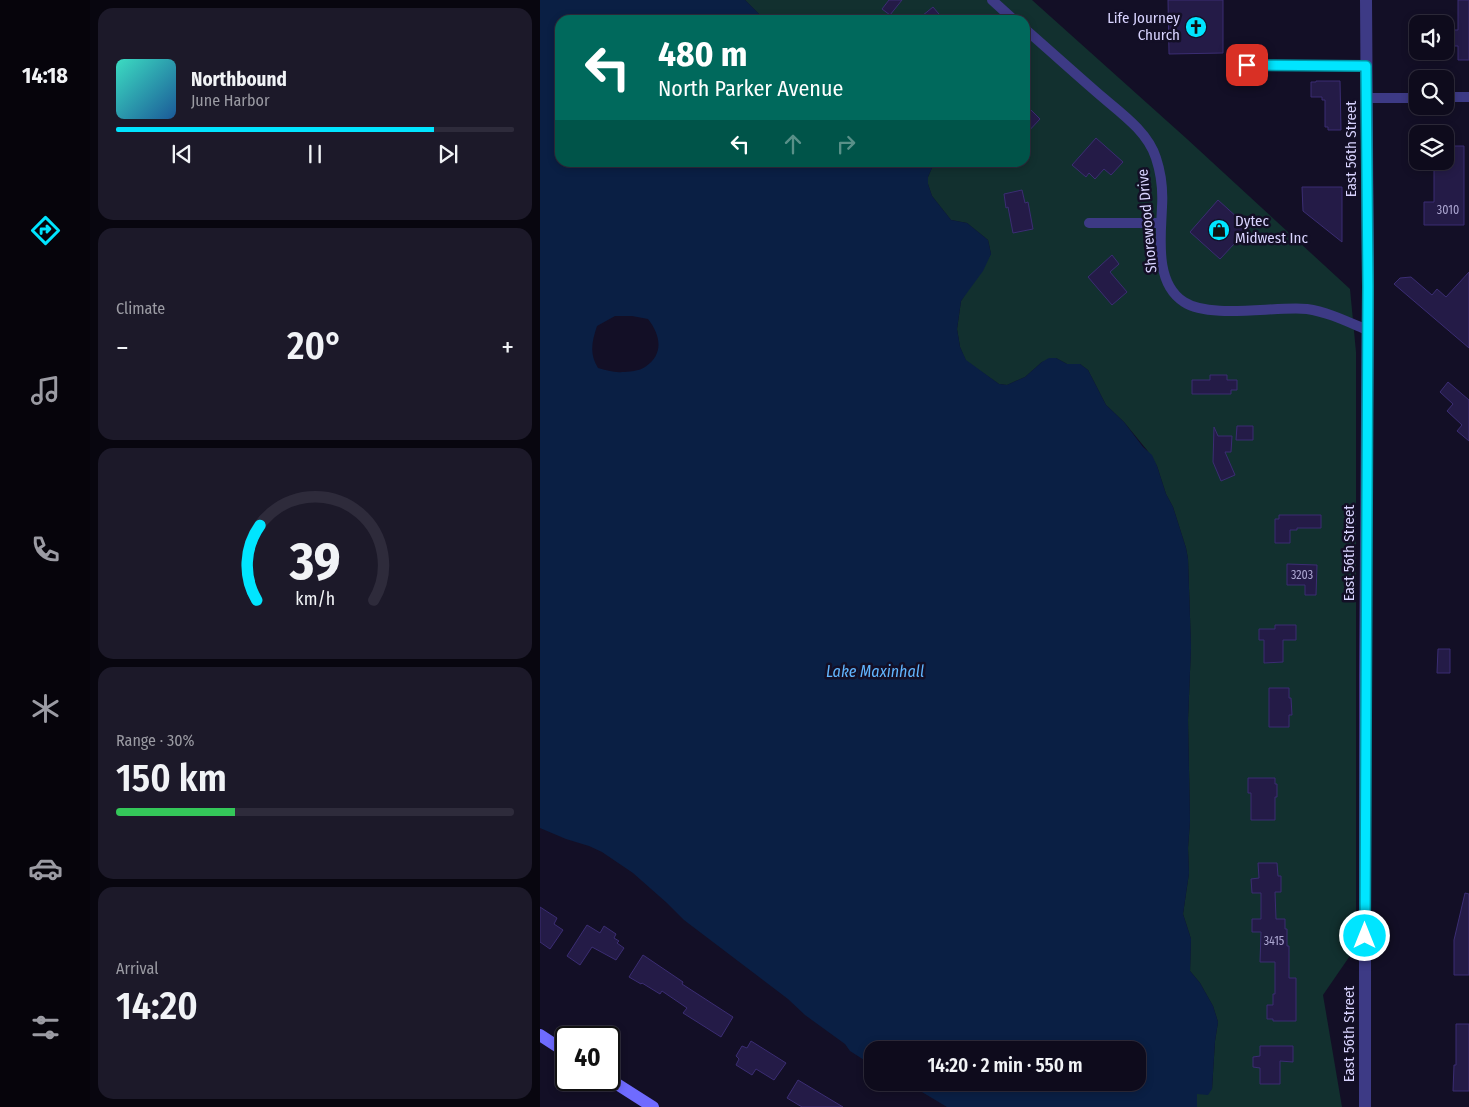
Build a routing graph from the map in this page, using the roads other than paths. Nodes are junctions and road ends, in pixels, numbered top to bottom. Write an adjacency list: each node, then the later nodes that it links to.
1 (992, 0): 3 (street)
2 (1366, 0): 6 (street, East 56th Street)
3 (1008, 15)
4 (1030, 33): 11 (street, Shorewood Drive)
5 (1247, 65): 6 (street)
6 (1366, 66): 9 (street, East 56th Street)
7 (1454, 97): 8 (street)
8 (1469, 97)
9 (1367, 98): 10 (street); 13 (street, East 56th Street)
10 (1409, 98)
11 (1161, 223): 12 (street); 13 (street, Shorewood Drive)
12 (1089, 224)
13 (1367, 330): 18 (street, East 56th Street)
14 (540, 1035): 15 (main road)
15 (555, 1045)
16 (620, 1086): 17 (main road)
17 (653, 1107)
18 (1365, 1107)

